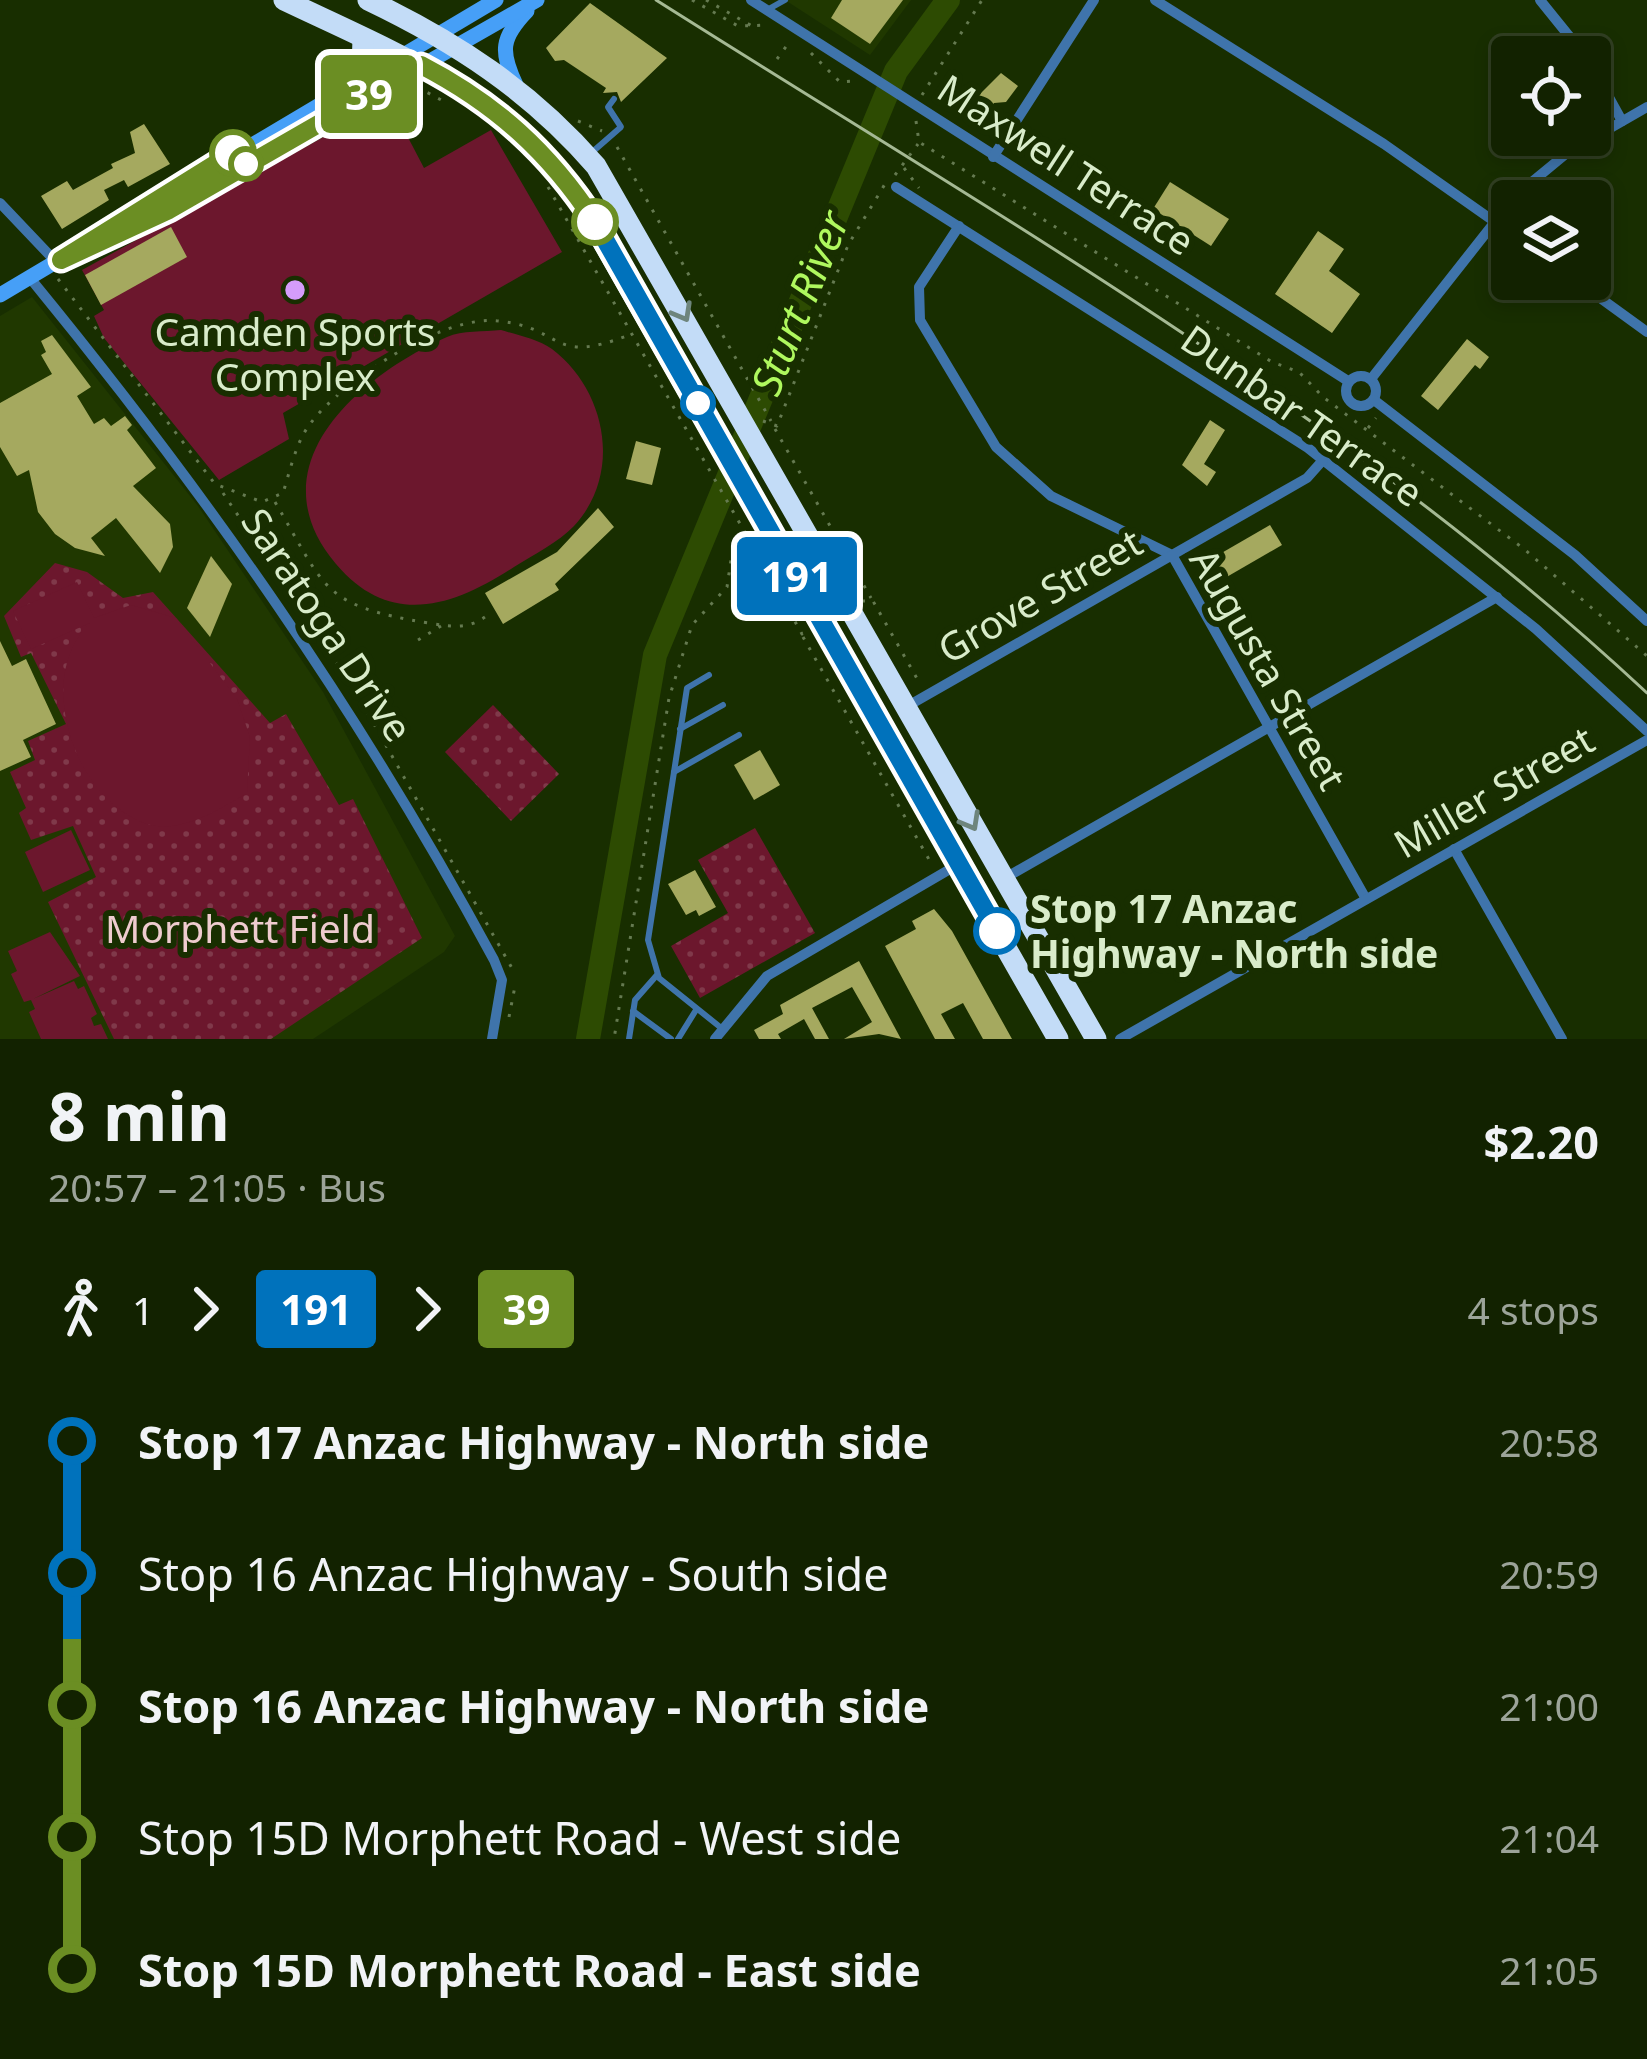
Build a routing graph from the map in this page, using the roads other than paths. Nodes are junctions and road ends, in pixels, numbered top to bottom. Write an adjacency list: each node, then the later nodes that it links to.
1 (284, 0): 13 (highway)
2 (368, 0): 11 (highway)
3 (496, 0): 11 (street)
4 (538, 0): 14 (street); 18 (street)
5 (752, 0): 10 (street, Maxwell Terrace)
6 (785, 0): 10 (lane)
7 (1094, 0): 24 (street)
8 (1155, 0): 28 (street)
9 (1540, 0): 12 (street)
10 (767, 10): 24 (street, Maxwell Terrace)
11 (435, 34): 14 (highway); 15 (street)
12 (1569, 36)
13 (363, 38): 15 (highway); 17 (highway)
14 (457, 46): 16 (street); 18 (highway)
15 (398, 56): 16 (highway); 17 (street)
16 (417, 75): 32 (street); 33 (highway)
17 (350, 85): 32 (street)
18 (515, 85): 23 (highway)
19 (614, 99): 23 (lane)
20 (1611, 101): 22 (street)
21 (1647, 106): 22 (street)
22 (1622, 121): 25 (street)
23 (588, 157): 31 (highway)
24 (993, 158): 39 (street, Maxwell Terrace)
25 (1537, 180)
26 (894, 183): 30 (street, Dunbar Terrace)
27 (0, 203): 32 (street)
28 (1491, 219)
29 (1491, 221): 38 (street)
30 (958, 226): 41 (street, Dunbar Terrace); 42 (street, Augusta Street)
31 (650, 253): 33 (highway); 46 (highway, one-way to 46)
32 (59, 268): 34 (street)
33 (623, 270): 49 (highway)
34 (30, 278): 35 (street); 64 (street, Saratoga Drive)
35 (0, 296)
36 (1603, 300): 37 (street)
37 (1647, 332)
38 (1371, 379): 39 (street); 40 (street)
39 (1348, 381): 40 (street)
40 (1374, 400): 44 (street)
41 (1323, 460): 42 (street, Grove Street); 43 (street, Dunbar Terrace)
42 (1172, 555): 48 (street, Grove Street); 50 (street, Augusta Street)
43 (1497, 597): 50 (street); 53 (street, Dunbar Terrace)
44 (1647, 621)
45 (709, 675): 51 (lane)
46 (890, 680): 48 (highway); 49 (highway)
47 (723, 705): 51 (lane)
48 (906, 707): 55 (highway); 58 (highway, one-way to 58)
49 (872, 710): 55 (highway)
50 (1269, 728): 58 (street); 59 (street, Augusta Street)
51 (680, 729): 54 (lane)
52 (739, 735): 54 (lane)
53 (1647, 735): 56 (street, Miller Street)
54 (674, 772): 60 (lane)
55 (916, 789): 57 (highway)
56 (1454, 849): 59 (street, Miller Street); 70 (street)
57 (958, 865): 63 (street); 67 (highway)
58 (1003, 880): 68 (highway)
59 (1366, 899): 69 (street, Miller Street)
60 (657, 975): 61 (lane); 62 (lane)
61 (696, 1010): 63 (lane); 66 (lane)
62 (633, 1011): 65 (lane); 66 (lane)
63 (718, 1033)
64 (492, 1039)
65 (629, 1039)
66 (674, 1039)
67 (1058, 1039)
68 (1096, 1039)
69 (1120, 1039)
70 (1562, 1039)

